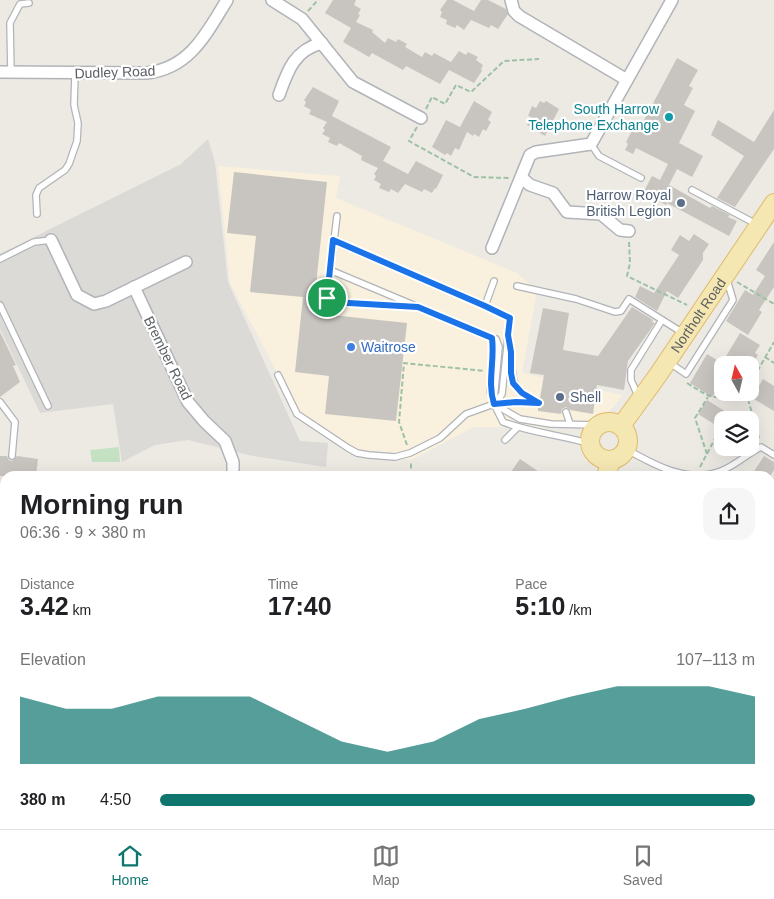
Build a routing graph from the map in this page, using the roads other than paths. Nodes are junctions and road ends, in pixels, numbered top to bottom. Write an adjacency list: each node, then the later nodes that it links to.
1 (227, 0): 8 (street, Dudley Road)
2 (272, 0): 6 (street)
3 (511, 0): 9 (street)
4 (672, 0): 9 (street)
5 (28, 3): 7 (lane)
6 (322, 42): 10 (street); 11 (street)
7 (5, 73): 8 (street, Dudley Road)
8 (76, 74): 16 (lane)
9 (627, 80): 12 (street)
10 (279, 94)
11 (421, 118)
12 (591, 144): 13 (street); 14 (lane)
13 (522, 178): 19 (street); 22 (street)
14 (641, 178)
15 (692, 190): 17 (lane)
16 (37, 214)
17 (769, 215): 26 (main road, Northolt Road)
18 (337, 216): 21 (lane)
19 (629, 231)
20 (51, 240): 23 (lane); 29 (street)
21 (333, 240): 25 (lane); 31 (lane)
22 (492, 248)
23 (0, 259)
24 (186, 262): 29 (street)
25 (330, 270): 32 (lane); 32 (lane)
26 (726, 276): 34 (main road, Northolt Road); 37 (lane)
27 (494, 282): 31 (lane)
28 (517, 286): 33 (lane)
29 (134, 288): 54 (street, Brember Road)
30 (0, 305): 42 (lane)
31 (485, 306): 35 (lane)
32 (418, 307): 36 (lane)
33 (662, 320): 34 (lane); 39 (lane)
34 (685, 334): 37 (main road, Northolt Road)
35 (508, 337): 36 (lane); 41 (lane); 41 (lane)
36 (494, 338): 41 (lane); 41 (lane)
37 (667, 361): 39 (main road, Northolt Road)
38 (278, 375): 41 (lane)
39 (640, 400): 46 (main road, Northolt Road)
40 (0, 402): 52 (lane)
41 (494, 404): 44 (lane); 47 (lane)
42 (48, 406)
43 (566, 412): 44 (lane)
44 (570, 424): 45 (lane)
45 (600, 425): 46 (main road); 49 (main road)
46 (621, 426): 50 (main road)
47 (518, 427): 48 (lane); 49 (lane)
48 (506, 440)
49 (591, 444): 53 (main road)
50 (626, 449): 53 (main road); 55 (lane)
51 (774, 455): 56 (lane)
52 (12, 456)
53 (608, 468)
54 (233, 471)
55 (672, 471)
56 (721, 471)

